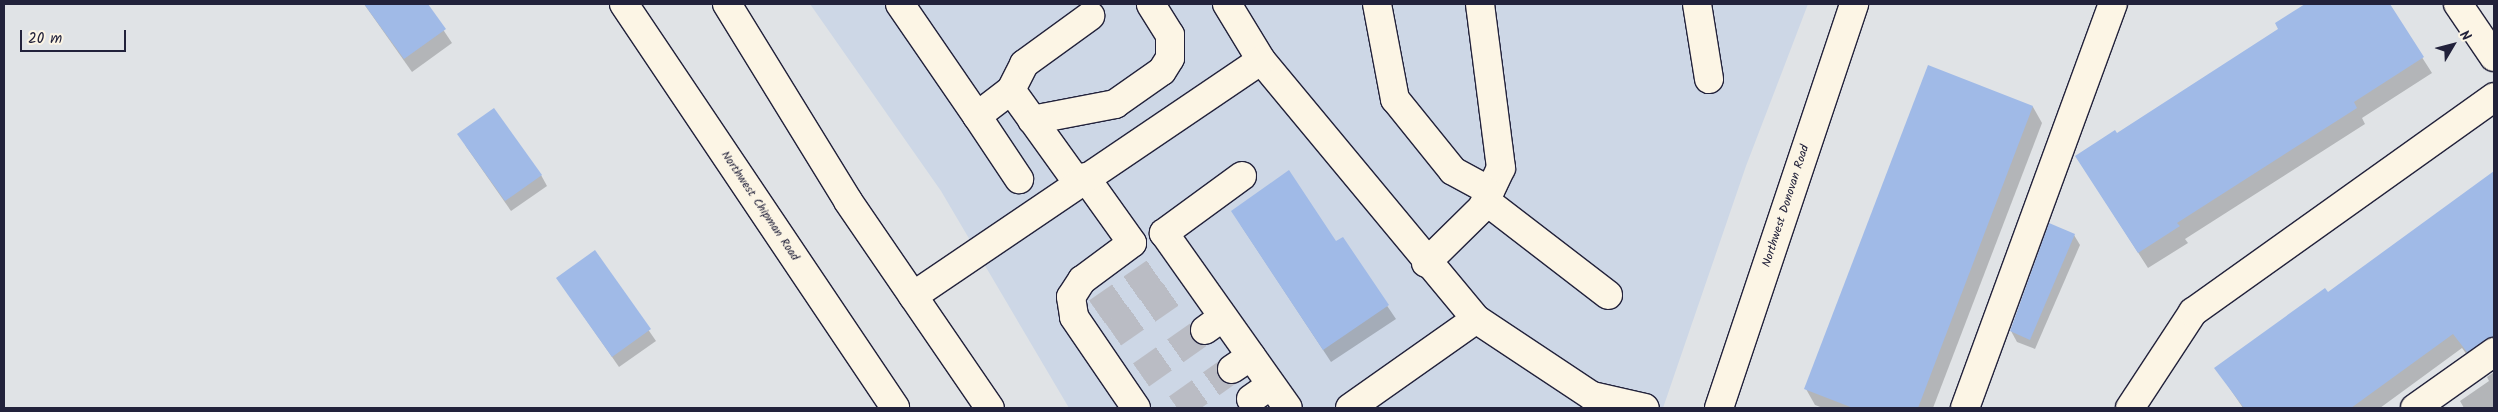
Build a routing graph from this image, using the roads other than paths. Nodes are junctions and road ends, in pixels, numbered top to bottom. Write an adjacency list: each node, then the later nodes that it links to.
1 (624, 4): 32 (main road, Northwest Chipman Road)
2 (727, 4): 28 (main road)
3 (900, 4): 18 (main road)
4 (1151, 4): 19 (main road)
5 (1227, 4): 14 (main road)
6 (1377, 4): 23 (main road)
7 (1480, 4): 23 (main road)
8 (1697, 4): 15 (main road)
9 (1854, 4): 37 (main road, Northwest Donovan Road)
10 (2113, 4): 38 (main road)
11 (2458, 4): 13 (main road)
12 (1090, 16): 16 (main road)
13 (2494, 57)
14 (1261, 60): 22 (main road); 26 (main road)
15 (1709, 80)
16 (1010, 90): 18 (main road); 19 (main road)
17 (2494, 97): 39 (main road)
18 (977, 116): 21 (main road)
19 (1032, 120): 22 (main road)
20 (1242, 176): 24 (main road)
21 (1019, 179)
22 (1081, 179): 25 (main road); 28 (main road)
23 (1488, 196): 26 (main road); 27 (main road)
24 (1164, 233): 25 (main road); 34 (main road)
25 (1132, 243): 31 (main road)
26 (1426, 263): 29 (main road)
27 (1608, 295)
28 (913, 296): 33 (main road)
29 (1476, 319): 35 (main road); 36 (main road)
30 (2494, 352): 40 (main road)
31 (1133, 391)
32 (896, 408)
33 (990, 408)
34 (1288, 408)
35 (1350, 408)
36 (1645, 408)
37 (1719, 408)
38 (1965, 408)
39 (2130, 408)
40 (2416, 408)

